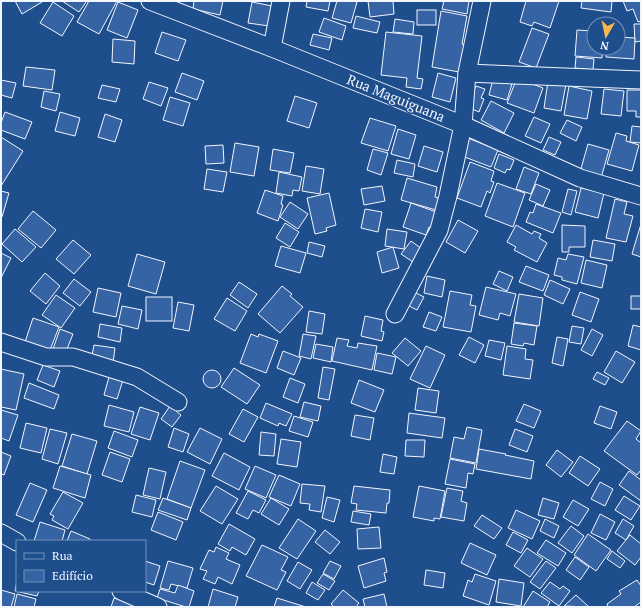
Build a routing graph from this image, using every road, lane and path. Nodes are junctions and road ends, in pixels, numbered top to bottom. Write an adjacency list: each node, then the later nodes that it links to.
1 (150, 1): 4 (street, Rua Maguiguana)
2 (281, 1): 4 (street)
3 (482, 1): 5 (street)
4 (272, 48): 7 (street, Rua Maguiguana)
5 (467, 73): 6 (street); 7 (street)
6 (641, 80)
7 (462, 125): 8 (street, Rua Maguiguana); 9 (street)
8 (641, 196)
9 (395, 314)
10 (1, 342): 11 (street)
11 (178, 402)
12 (1, 533): 13 (street)
13 (16, 541)
14 (123, 592): 15 (street)
15 (158, 607)

